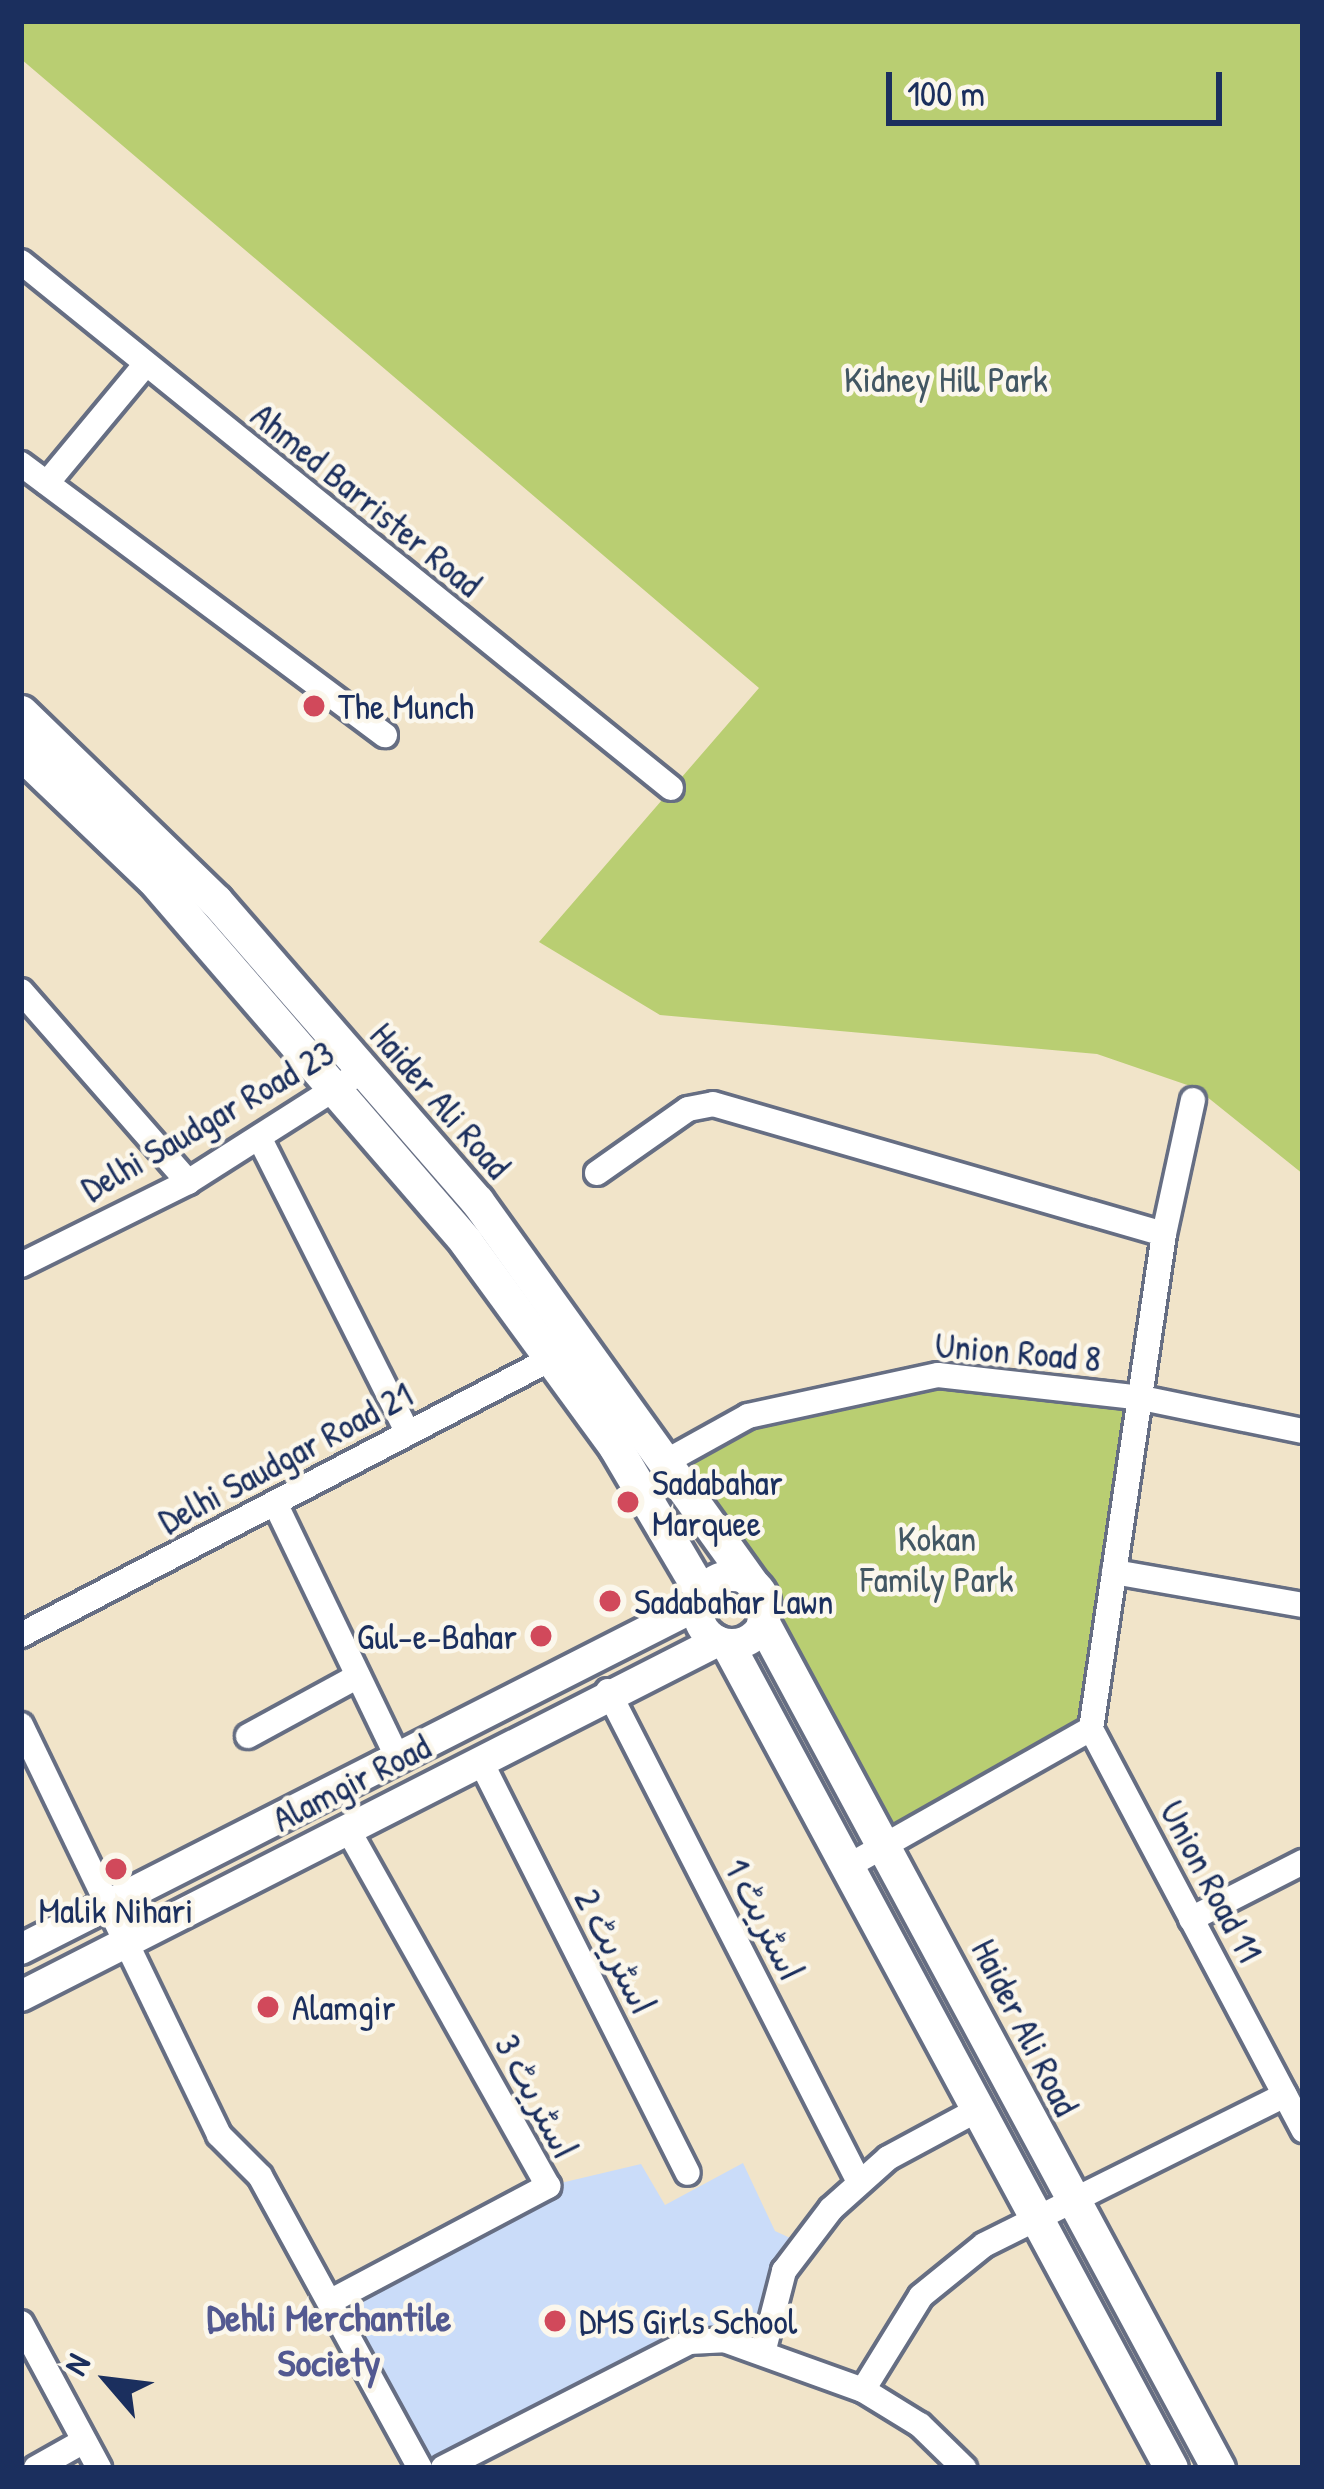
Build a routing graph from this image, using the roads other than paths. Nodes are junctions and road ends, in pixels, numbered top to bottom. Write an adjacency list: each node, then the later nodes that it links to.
1 (21, 262): 2 (street, Ahmed Barrister Road)
2 (144, 367): 4 (street); 8 (street, Ahmed Barrister Road)
3 (21, 464): 4 (street)
4 (47, 483): 6 (street)
5 (21, 712): 10 (main road, Haider Ali Road)
6 (385, 735)
7 (21, 753): 10 (main road, Haider Ali Road)
8 (671, 788)
9 (21, 991): 14 (street)
10 (351, 1079): 12 (street, Delhi Saudgar Road 23); 17 (main road, Haider Ali Road)
11 (1193, 1100): 15 (street)
12 (260, 1139): 14 (street, Delhi Saudgar Road 23); 20 (street)
13 (597, 1173): 15 (street)
14 (188, 1182): 16 (street, Delhi Saudgar Road 23)
15 (1164, 1234): 18 (street)
16 (21, 1265)
17 (568, 1350): 20 (street, Delhi Saudgar Road 21); 21 (main road, Haider Ali Road); 25 (main road, Haider Ali Road)
18 (1142, 1398): 19 (street, Union Road 8); 21 (street, Union Road 8); 23 (street)
19 (1303, 1430)
20 (408, 1433): 22 (street, Delhi Saudgar Road 21)
21 (669, 1460): 24 (main road, Haider Ali Road)
22 (274, 1503): 28 (street, Delhi Saudgar Road 21); 30 (street)
23 (1114, 1572): 26 (street); 33 (street)
24 (751, 1582): 25 (street); 27 (street)
25 (700, 1600): 29 (street); 35 (street, Alamgir Road)
26 (1303, 1605)
27 (763, 1623): 29 (street); 38 (main road, Haider Ali Road)
28 (21, 1635)
29 (723, 1644): 31 (street, Alamgir Road); 40 (main road)
30 (358, 1676): 34 (street); 35 (street)
31 (608, 1690): 36 (street, Alamgir Road); 50 (street, اسٹریٹ 1)
32 (21, 1725): 41 (street)
33 (1091, 1729): 38 (street); 42 (street, Union Road 11)
34 (248, 1736)
35 (397, 1756): 41 (street, Alamgir Road)
36 (480, 1760): 37 (street, Alamgir Road); 49 (street, اسٹریٹ 2)
37 (347, 1828): 43 (street, Alamgir Road); 53 (street, اسٹریٹ 3)
38 (889, 1848): 40 (street); 51 (main road, Haider Ali Road)
39 (1303, 1862): 42 (street)
40 (852, 1864): 47 (main road)
41 (110, 1901): 43 (street); 44 (street, Alamgir Road)
42 (1191, 1919): 46 (street, Union Road 11)
43 (126, 1943): 45 (street, Alamgir Road); 53 (street)
44 (21, 1949)
45 (21, 1996)
46 (1285, 2095): 48 (street, Union Road 11); 51 (street)
47 (981, 2108): 50 (street); 52 (main road)
48 (1303, 2129)
49 (688, 2173)
50 (858, 2180): 55 (street)
51 (1071, 2200): 52 (street); 64 (main road, Haider Ali Road)
52 (1034, 2215): 56 (street); 63 (main road)
53 (331, 2301): 61 (street)
54 (21, 2323): 57 (street)
55 (764, 2349): 56 (street); 62 (street)
56 (863, 2390): 58 (street)
57 (84, 2441): 59 (street); 60 (street)
58 (953, 2465)
59 (36, 2468)
60 (99, 2468)
61 (420, 2468)
62 (442, 2468)
63 (1171, 2468)
64 (1218, 2468)

